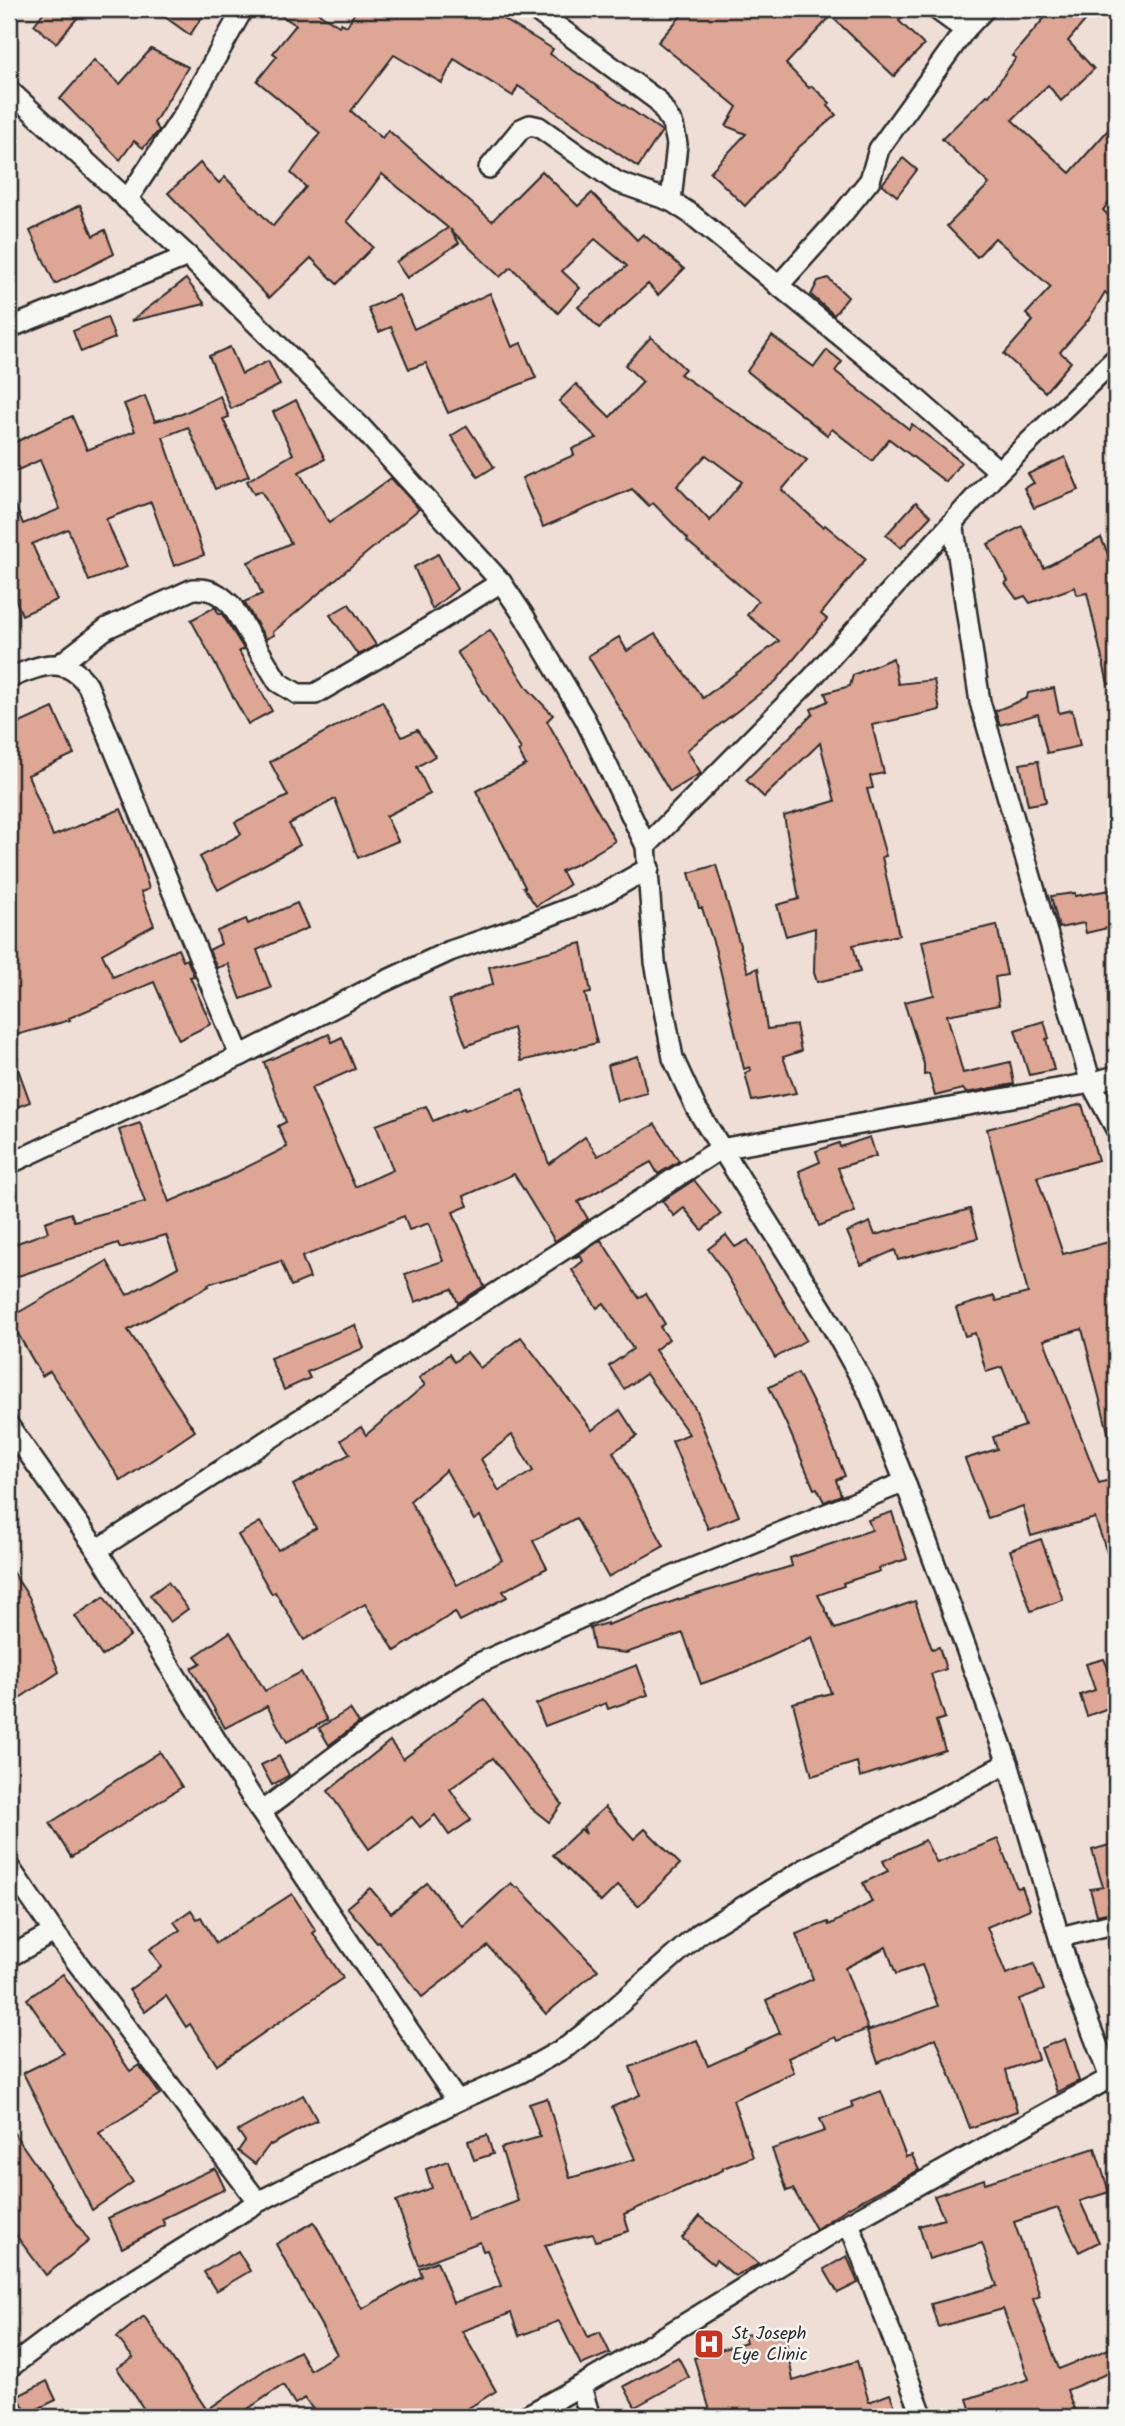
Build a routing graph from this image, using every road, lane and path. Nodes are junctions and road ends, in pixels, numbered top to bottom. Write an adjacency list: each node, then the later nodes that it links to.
1 (243, 9): 8 (street)
2 (534, 9): 9 (street)
3 (936, 9): 5 (street)
4 (985, 9): 5 (street)
5 (965, 30): 11 (street)
6 (9, 90): 8 (street)
7 (489, 168): 9 (street)
8 (127, 200): 10 (street)
9 (671, 201): 11 (street)
10 (188, 256): 12 (street); 16 (street)
11 (778, 285): 14 (street)
12 (9, 328)
13 (1116, 358): 14 (street)
14 (999, 471): 15 (street)
15 (953, 522): 19 (street); 23 (street)
16 (501, 582): 17 (street); 19 (street)
17 (59, 665): 18 (street); 21 (street)
18 (9, 678)
19 (646, 846): 20 (street)
20 (649, 868): 21 (street); 25 (street)
21 (240, 1056): 26 (street)
22 (1116, 1076): 23 (street)
23 (1091, 1083): 24 (street); 25 (street)
24 (1116, 1129)
25 (720, 1149): 28 (street); 29 (street)
26 (9, 1164)
27 (9, 1426): 29 (street)
28 (905, 1482): 30 (street); 31 (street)
29 (97, 1550): 31 (street)
30 (1008, 1763): 35 (street); 38 (street)
31 (261, 1812): 38 (street)
32 (9, 1867): 34 (street)
33 (1116, 1923): 35 (street)
34 (54, 1932): 36 (street); 39 (street)
35 (1061, 1937): 37 (street)
36 (9, 1957)
37 (1113, 2082): 40 (street)
38 (457, 2101): 39 (street)
39 (258, 2202): 41 (street)
40 (849, 2223): 42 (street); 45 (street)
41 (9, 2368)
42 (581, 2387): 43 (street); 44 (street)
43 (524, 2417)
44 (590, 2417)
45 (923, 2417)

